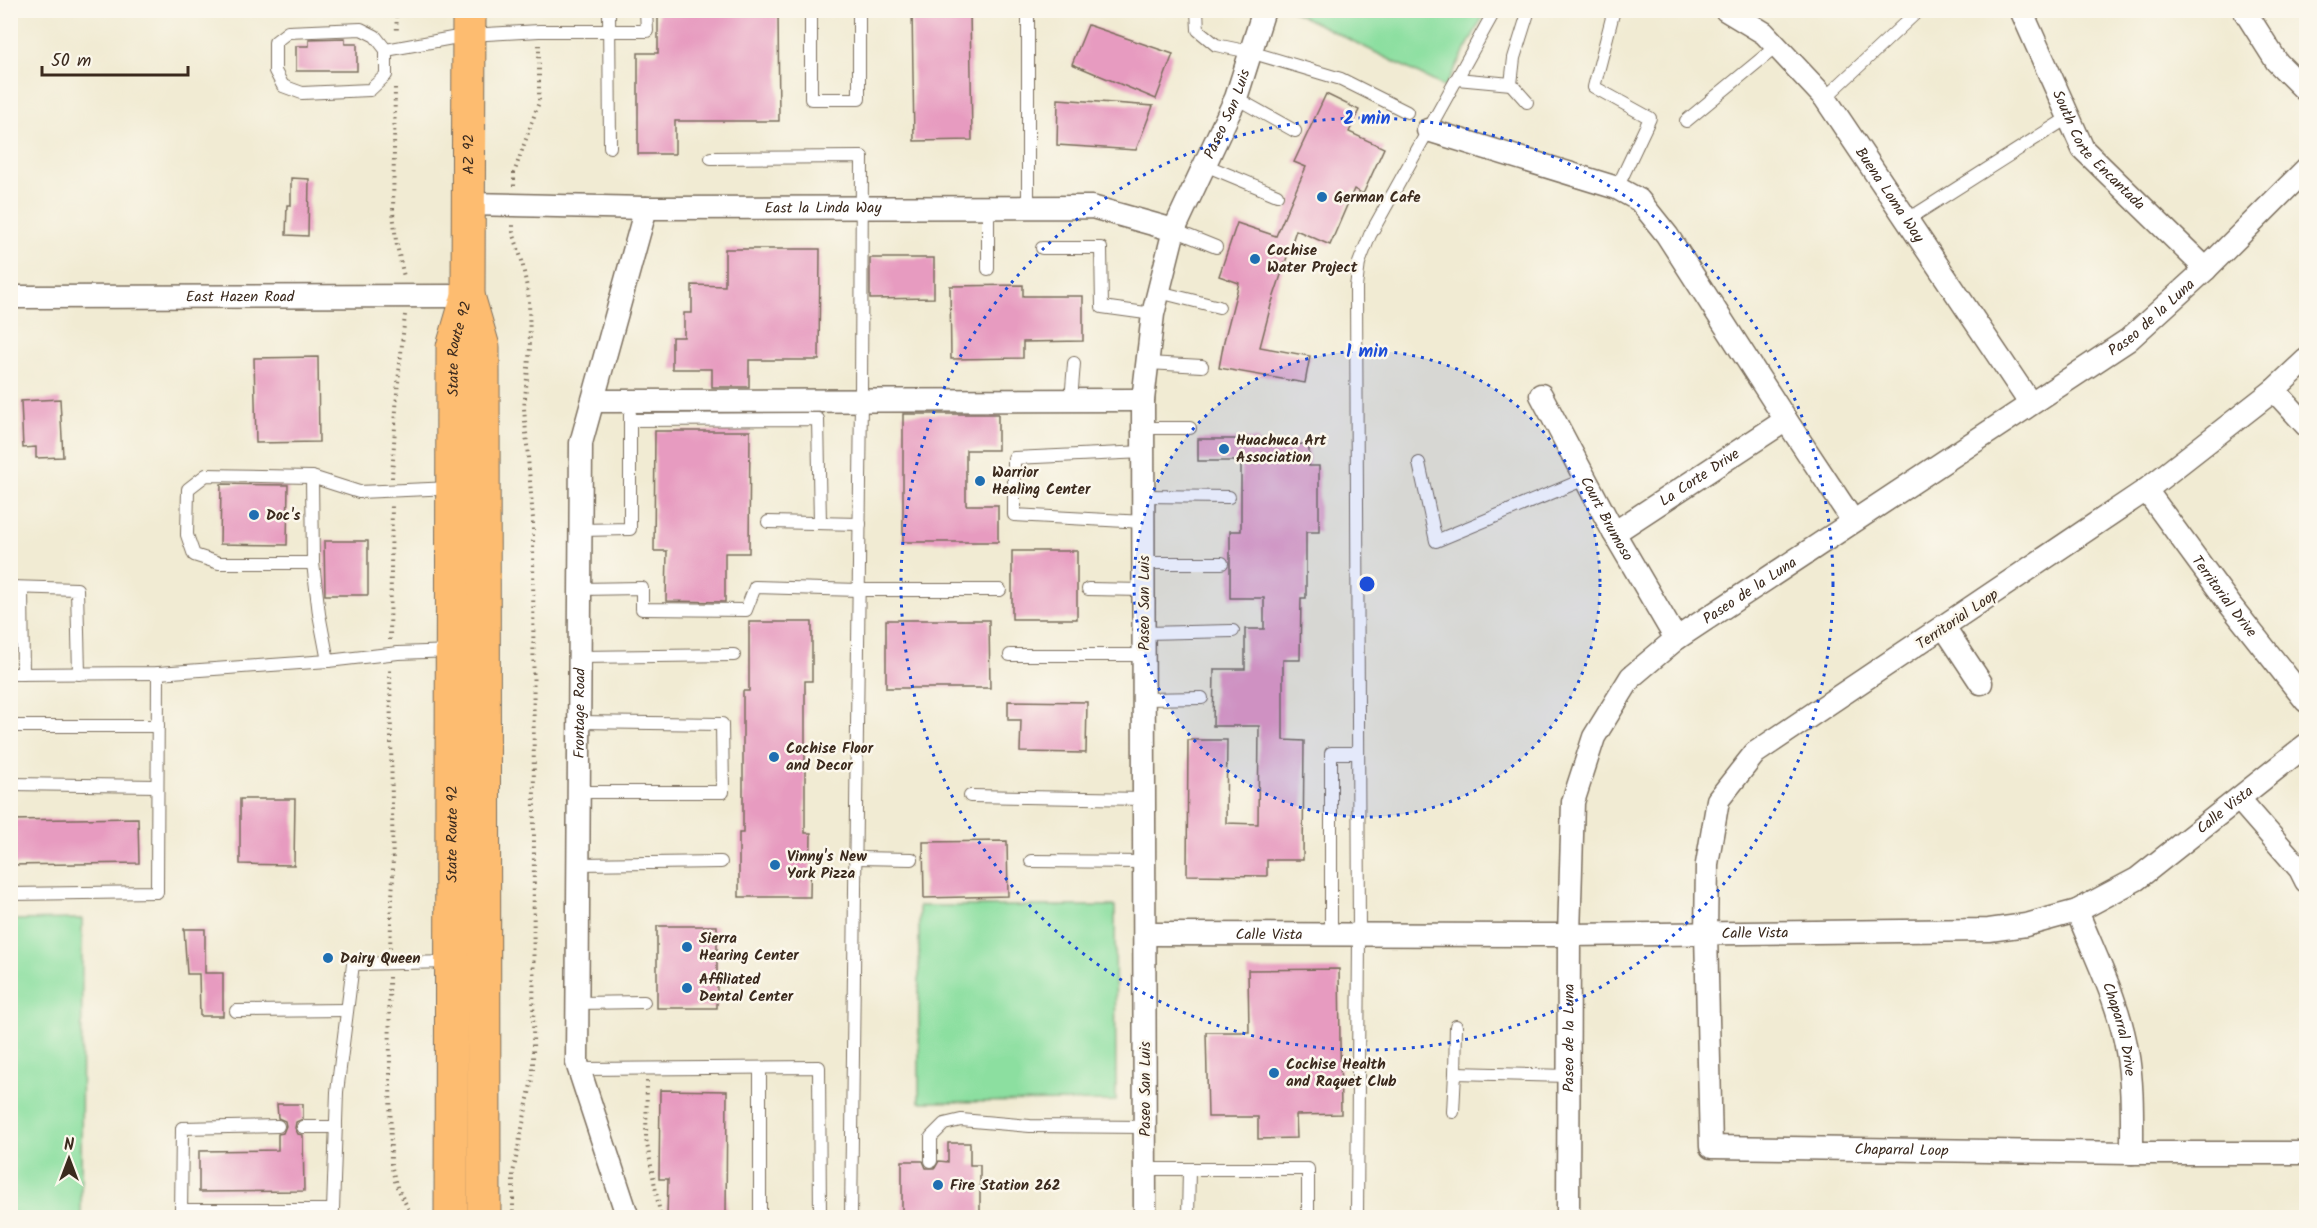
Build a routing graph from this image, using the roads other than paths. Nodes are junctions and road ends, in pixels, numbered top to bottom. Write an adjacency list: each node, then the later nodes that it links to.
1 (609, 10): 16 (lane)
2 (646, 10): 16 (lane)
3 (811, 10): 4 (lane)
4 (859, 10)
5 (1028, 10): 39 (lane)
6 (1197, 10): 19 (lane)
7 (1264, 10): 19 (street, Paseo San Luis)
8 (1495, 10): 20 (lane)
9 (1529, 10): 21 (lane)
10 (1614, 10): 35 (lane)
11 (1726, 10): 17 (street, Buena Loma Way)
12 (1919, 10): 24 (lane)
13 (2021, 10): 27 (street, South Corte Encantada)
14 (2244, 10): 22 (street)
15 (470, 23): 16 (lane); 18 (lane); 37 (main road, AZ 92 / AZ 92)
16 (609, 32): 31 (lane)
17 (1777, 46): 24 (street, Buena Loma Way); 28 (lane)
18 (392, 49): 18 (lane)
19 (1250, 52): 23 (street, Paseo San Luis); 26 (lane)
20 (1457, 79): 21 (lane); 29 (lane)
21 (1511, 84): 25 (lane)
22 (2307, 91)
23 (1236, 98): 30 (lane); 33 (street, Paseo San Luis)
24 (1825, 98): 42 (street, Buena Loma Way)
25 (1527, 102)
26 (1407, 112)
27 (2068, 117): 42 (lane); 47 (street, South Corte Encantada)
28 (1686, 121)
29 (1428, 130): 35 (street); 114 (lane)
30 (1295, 131)
31 (610, 147)
32 (711, 158): 41 (lane)
33 (1205, 165): 36 (lane); 43 (street, Paseo San Luis)
34 (2307, 169): 47 (street, Paseo de la Luna)
35 (1617, 188): 65 (street)
36 (1277, 195)
37 (470, 204): 40 (street, East la Linda Way); 49 (main road, AZ 92 / AZ 92)
38 (988, 207): 39 (street, East la Linda Way); 41 (street, East la Linda Way); 46 (lane)
39 (1028, 207): 43 (street, East la Linda Way)
40 (646, 208): 41 (street, East la Linda Way); 61 (street, Frontage Road)
41 (861, 208): 59 (lane)
42 (1906, 220): 63 (street, Buena Loma Way)
43 (1174, 230): 44 (lane); 48 (street, Paseo San Luis)
44 (1216, 247)
45 (1042, 248): 52 (lane)
46 (988, 269)
47 (2206, 269): 63 (street, Paseo de la Luna)
48 (1159, 292): 51 (lane); 52 (street, Paseo San Luis)
49 (468, 296): 50 (street, East Hazen Road); 73 (main road, State Route 92 / AZ 92); 97 (main road, State Route 92 / AZ 92)
50 (10, 297)
51 (1219, 307)
52 (1153, 314): 55 (street, Paseo San Luis)
53 (2307, 360): 57 (street, Territorial Loop)
54 (1074, 363): 62 (lane)
55 (1148, 363): 56 (lane); 60 (street, Paseo San Luis)
56 (1202, 366)
57 (2274, 390): 66 (street); 74 (street, Territorial Loop)
58 (1541, 395): 72 (street, Court Brumoso)
59 (861, 400): 62 (street); 64 (street); 81 (lane)
60 (1143, 400): 62 (street); 67 (street, Paseo San Luis)
61 (593, 401): 64 (street); 82 (street, Frontage Road)
62 (1071, 401)
63 (2030, 403): 77 (street, Paseo de la Luna)
64 (630, 410): 80 (lane); 82 (lane)
65 (1786, 420): 77 (street); 83 (street, La Corte Drive)
66 (2307, 425)
67 (1144, 428): 68 (lane); 69 (street, Paseo San Luis)
68 (1190, 428)
69 (1144, 452): 75 (street, Paseo San Luis); 79 (lane)
70 (1419, 463): 72 (lane)
71 (312, 477): 73 (lane); 84 (lane); 84 (lane)
72 (1585, 479): 83 (street, Court Brumoso)
73 (453, 488): 97 (main road, State Route 92 / AZ 92)
74 (2146, 490): 93 (street, Territorial Loop); 109 (street, Territorial Drive)
75 (1144, 496): 76 (lane); 79 (street, Paseo San Luis)
76 (1229, 497)
77 (1853, 521): 96 (street, Paseo de la Luna)
78 (768, 522): 80 (lane)
79 (1144, 522): 85 (street, Paseo San Luis)
80 (820, 524): 81 (lane)
81 (860, 524): 90 (lane)
82 (581, 530): 88 (street, Frontage Road)
83 (1614, 533): 96 (street, Court Brumoso)
84 (313, 563): 102 (lane)
85 (1144, 563): 86 (lane); 92 (street, Paseo San Luis)
86 (1222, 563)
87 (16, 588): 104 (lane); 105 (lane)
88 (580, 589): 90 (lane); 101 (street, Frontage Road)
89 (1088, 589): 92 (lane)
90 (859, 590): 91 (lane); 121 (lane)
91 (1000, 590)
92 (1144, 590): 95 (street, Paseo San Luis)
93 (1944, 627): 106 (street); 130 (street, Territorial Loop)
94 (1233, 631): 95 (lane)
95 (1144, 633): 100 (street, Paseo San Luis)
96 (1677, 639): 134 (street, Paseo de la Luna)
97 (468, 651): 102 (lane); 135 (main road, State Route 92 / AZ 92); 157 (main road, State Route 92 / AZ 92)
98 (734, 655): 101 (lane)
99 (1010, 655): 100 (lane)
100 (1144, 655): 108 (street, Paseo San Luis)
101 (580, 657): 110 (street, Frontage Road)
102 (328, 661): 103 (lane)
103 (158, 673): 105 (lane); 112 (lane)
104 (17, 674): 105 (lane)
105 (79, 674)
106 (1982, 683)
107 (1202, 698): 108 (lane)
108 (1145, 699): 119 (street, Paseo San Luis)
109 (2307, 701)
110 (579, 722): 117 (street, Frontage Road); 117 (lane)
111 (10, 726): 112 (lane)
112 (158, 726): 116 (lane)
113 (2307, 746): 120 (street, Calle Vista)
114 (1358, 753): 132 (lane); 133 (lane)
115 (10, 783): 116 (lane)
116 (157, 786): 128 (lane)
117 (579, 792): 126 (street, Frontage Road)
118 (970, 796): 119 (lane)
119 (1145, 799): 125 (street, Paseo San Luis)
120 (2239, 799): 127 (street); 129 (street, Calle Vista)
121 (856, 858): 122 (lane); 161 (lane)
122 (912, 859)
123 (1032, 861): 125 (lane)
124 (721, 862): 126 (lane)
125 (1145, 862): 131 (street, Paseo San Luis)
126 (579, 864): 137 (street, Frontage Road)
127 (2307, 880)
128 (10, 894)
129 (2077, 911): 130 (street, Calle Vista); 150 (street, Chaparral Drive)
130 (1706, 933): 134 (street, Calle Vista); 150 (street, Chaparral Loop)
131 (1146, 934): 132 (street, Calle Vista); 149 (street, Paseo San Luis)
132 (1331, 935): 133 (street, Calle Vista)
133 (1359, 935): 134 (street, Calle Vista); 165 (lane)
134 (1569, 935): 144 (street, Paseo de la Luna)
135 (452, 962): 138 (lane); 156 (main road, State Route 92 / AZ 92)
136 (644, 1002): 137 (lane)
137 (578, 1003): 142 (street, Frontage Road)
138 (347, 1010): 139 (lane); 148 (lane)
139 (236, 1011)
140 (1456, 1026): 143 (lane)
141 (760, 1068): 142 (lane); 159 (lane); 160 (lane)
142 (581, 1069): 158 (street, Frontage Road)
143 (1455, 1073): 144 (lane); 145 (lane)
144 (1569, 1076): 166 (street, Paseo de la Luna)
145 (1453, 1112)
146 (278, 1126): 155 (lane)
147 (303, 1127): 148 (lane)
148 (336, 1127): 155 (lane)
149 (1145, 1127): 152 (lane); 153 (street, Paseo San Luis)
150 (2132, 1153): 151 (street, Chaparral Loop)
151 (2307, 1153)
152 (931, 1161)
153 (1145, 1169): 154 (lane); 162 (street, Paseo San Luis)
154 (1189, 1169): 163 (lane); 164 (lane)
155 (181, 1214)
156 (451, 1218)
157 (484, 1218)
158 (628, 1218)
159 (760, 1218)
160 (820, 1218)
161 (851, 1218)
162 (1145, 1218)
163 (1188, 1218)
164 (1308, 1218)
165 (1357, 1218)
166 (1569, 1218)

